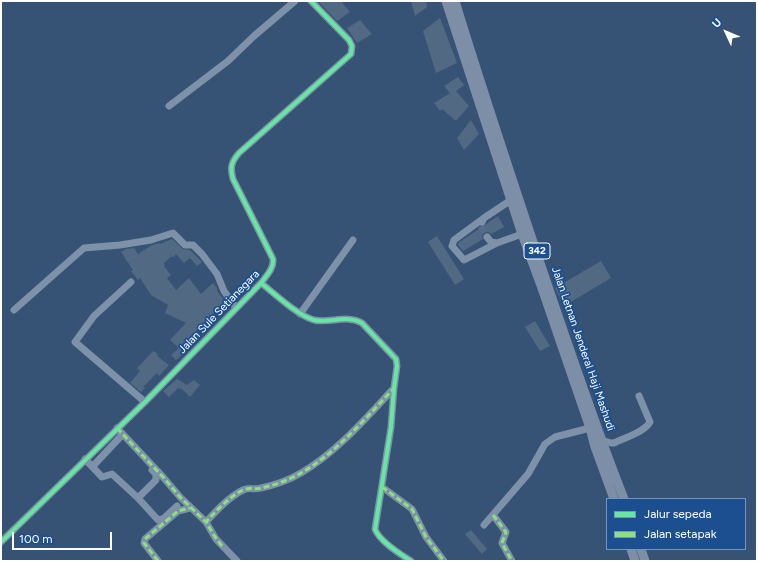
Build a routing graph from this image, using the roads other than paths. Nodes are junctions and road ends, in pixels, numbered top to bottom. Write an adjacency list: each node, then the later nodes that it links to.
1 (295, 1): 5 (street)
2 (311, 1): 14 (street, Jalan Sule Setianegara)
3 (446, 1): 6 (main road, Jalan Letnan Jenderal Haji Mashudi / 342)
4 (455, 1): 24 (main road, Jalan Letnan Jenderal Haji Mashudi / 342)
5 (169, 106)
6 (511, 200): 7 (street); 9 (main road, Jalan Letnan Jenderal Haji Mashudi / 342)
7 (484, 218): 8 (street); 12 (street)
8 (481, 226)
9 (522, 234): 12 (street); 22 (main road, Jalan Letnan Jenderal Haji Mashudi / 342)
10 (487, 237): 12 (street)
11 (353, 240): 17 (street)
12 (497, 243)
13 (131, 282): 20 (street)
14 (261, 282): 15 (street, Jalan Sule Setianegara); 17 (street)
15 (236, 308): 16 (street); 20 (street, Jalan Sule Setianegara)
16 (14, 310)
17 (300, 314): 18 (street)
18 (394, 388): 28 (street); 35 (street)
19 (639, 396): 24 (street)
20 (144, 402): 21 (street, Jalan Sule Setianegara)
21 (117, 428): 26 (street, Jalan Sule Setianegara); 33 (street)
22 (590, 428): 24 (main road, Jalan Letnan Jenderal Haji Mashudi / 342); 34 (street)
23 (122, 435): 27 (street)
24 (599, 444): 30 (main road, Jalan Letnan Jenderal Haji Mashudi / 342); 31 (main road, Jalan Letnan Jenderal Haji Mashudi / 342)
25 (133, 451): 29 (street)
26 (85, 460): 27 (street); 37 (street, Jalan Sule Setianegara)
27 (93, 466): 29 (street)
28 (382, 487): 42 (street); 43 (street)
29 (138, 498): 32 (street)
30 (614, 498)
31 (624, 498)
32 (177, 506)
33 (190, 508): 35 (street); 40 (street)
34 (492, 515): 36 (street); 44 (street)
35 (206, 522): 41 (street)
36 (484, 525)
37 (1, 542)
38 (631, 550): 45 (main road)
39 (641, 550): 46 (main road)
40 (158, 561)
41 (237, 561)
42 (411, 561)
43 (444, 561)
44 (512, 561)
45 (635, 561)
46 (645, 561)

